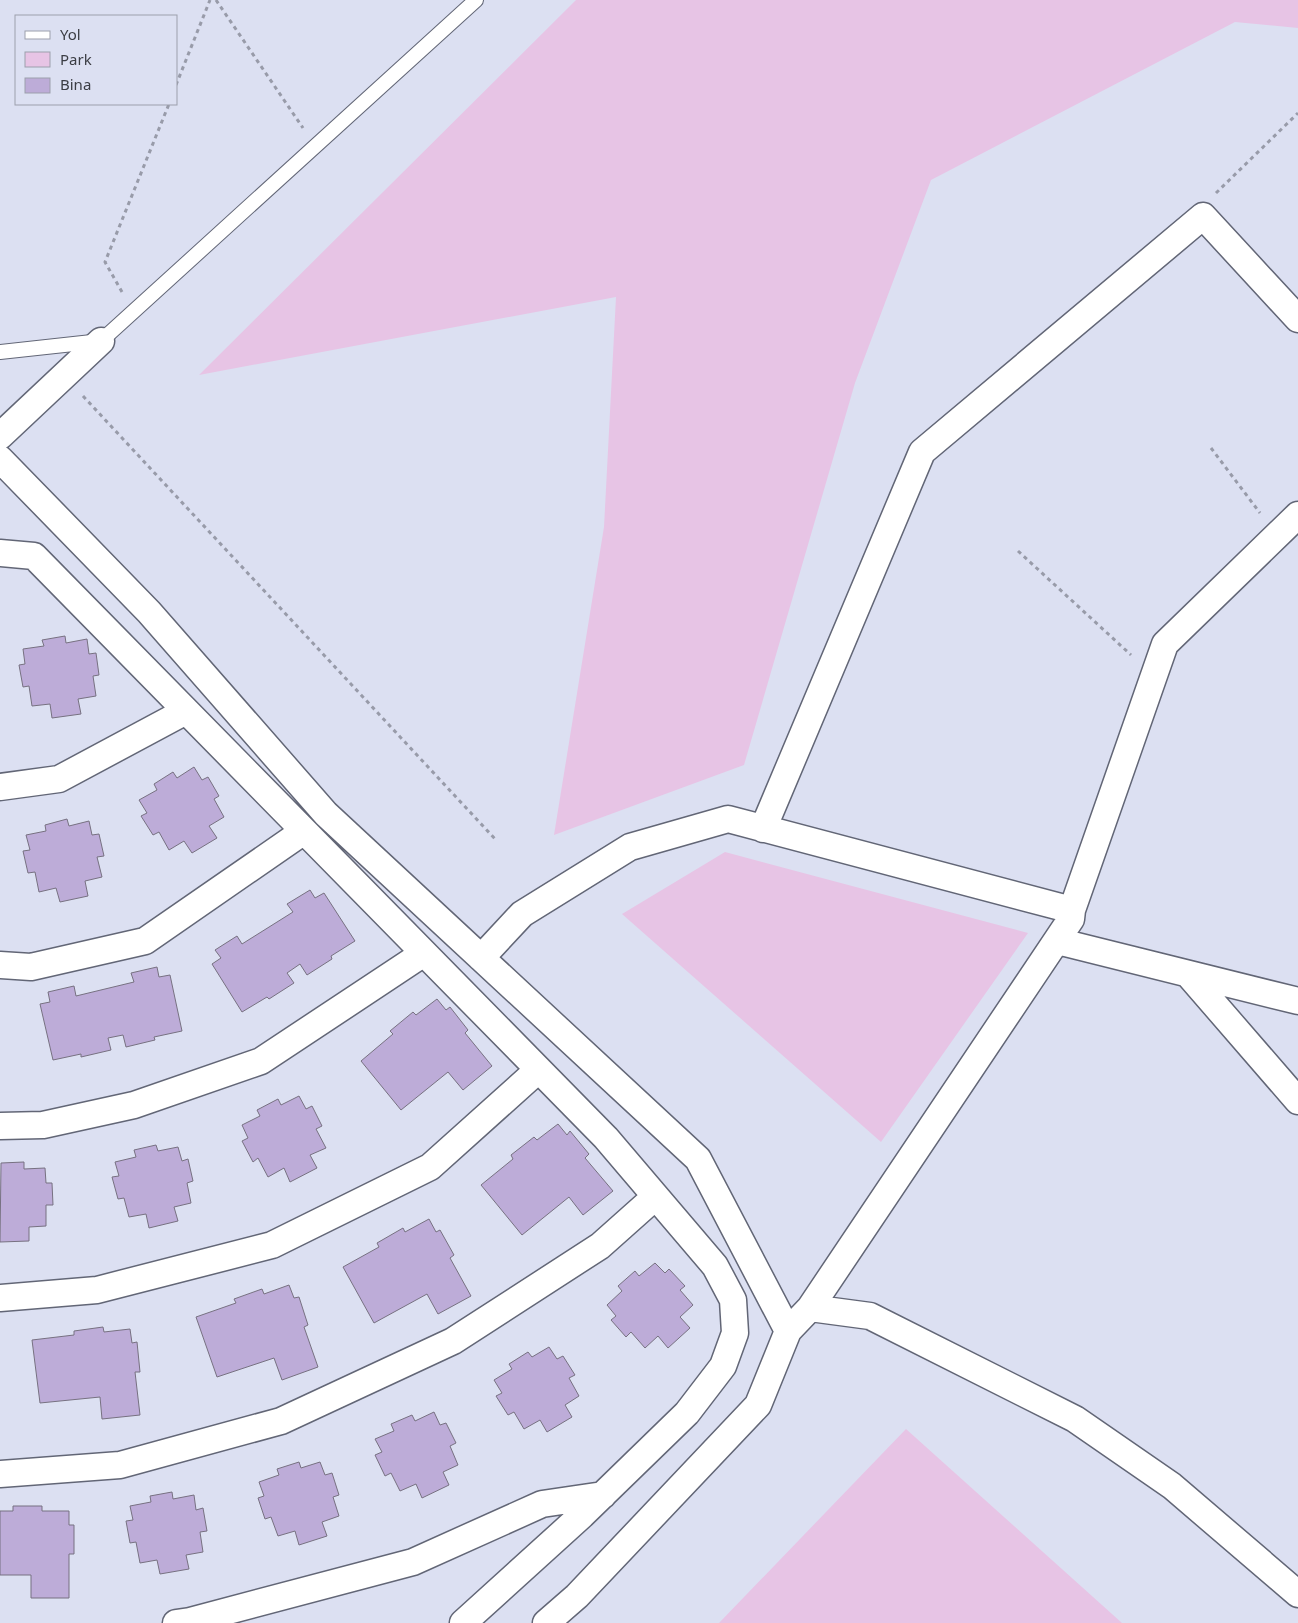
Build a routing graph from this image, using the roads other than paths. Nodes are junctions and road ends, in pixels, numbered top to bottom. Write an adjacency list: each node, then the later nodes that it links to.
1 (476, 0): 3 (lane)
2 (1298, 319): 11 (street)
3 (101, 341): 4 (lane); 5 (street)
4 (0, 352)
5 (0, 436)
6 (0, 460): 16 (street)
7 (1298, 515): 13 (street)
8 (0, 553): 9 (street)
9 (186, 711): 10 (street); 12 (street)
10 (0, 787)
11 (763, 828): 13 (street); 16 (street)
12 (304, 832): 15 (street); 17 (street)
13 (1072, 910): 14 (street)
14 (1057, 941): 18 (street); 25 (street)
15 (424, 953): 20 (street); 22 (street)
16 (481, 958): 26 (street)
17 (0, 965)
18 (1188, 974): 19 (street); 21 (street)
19 (1298, 1001)
20 (538, 1070): 23 (street); 24 (street)
21 (1298, 1101)
22 (0, 1126)
23 (655, 1197): 27 (street); 28 (street)
24 (0, 1298)
25 (810, 1308): 26 (street); 29 (street)
26 (788, 1330): 32 (street)
27 (0, 1474)
28 (603, 1495): 30 (street); 31 (street)
29 (1298, 1594)
30 (176, 1623)
31 (463, 1623)
32 (546, 1623)

